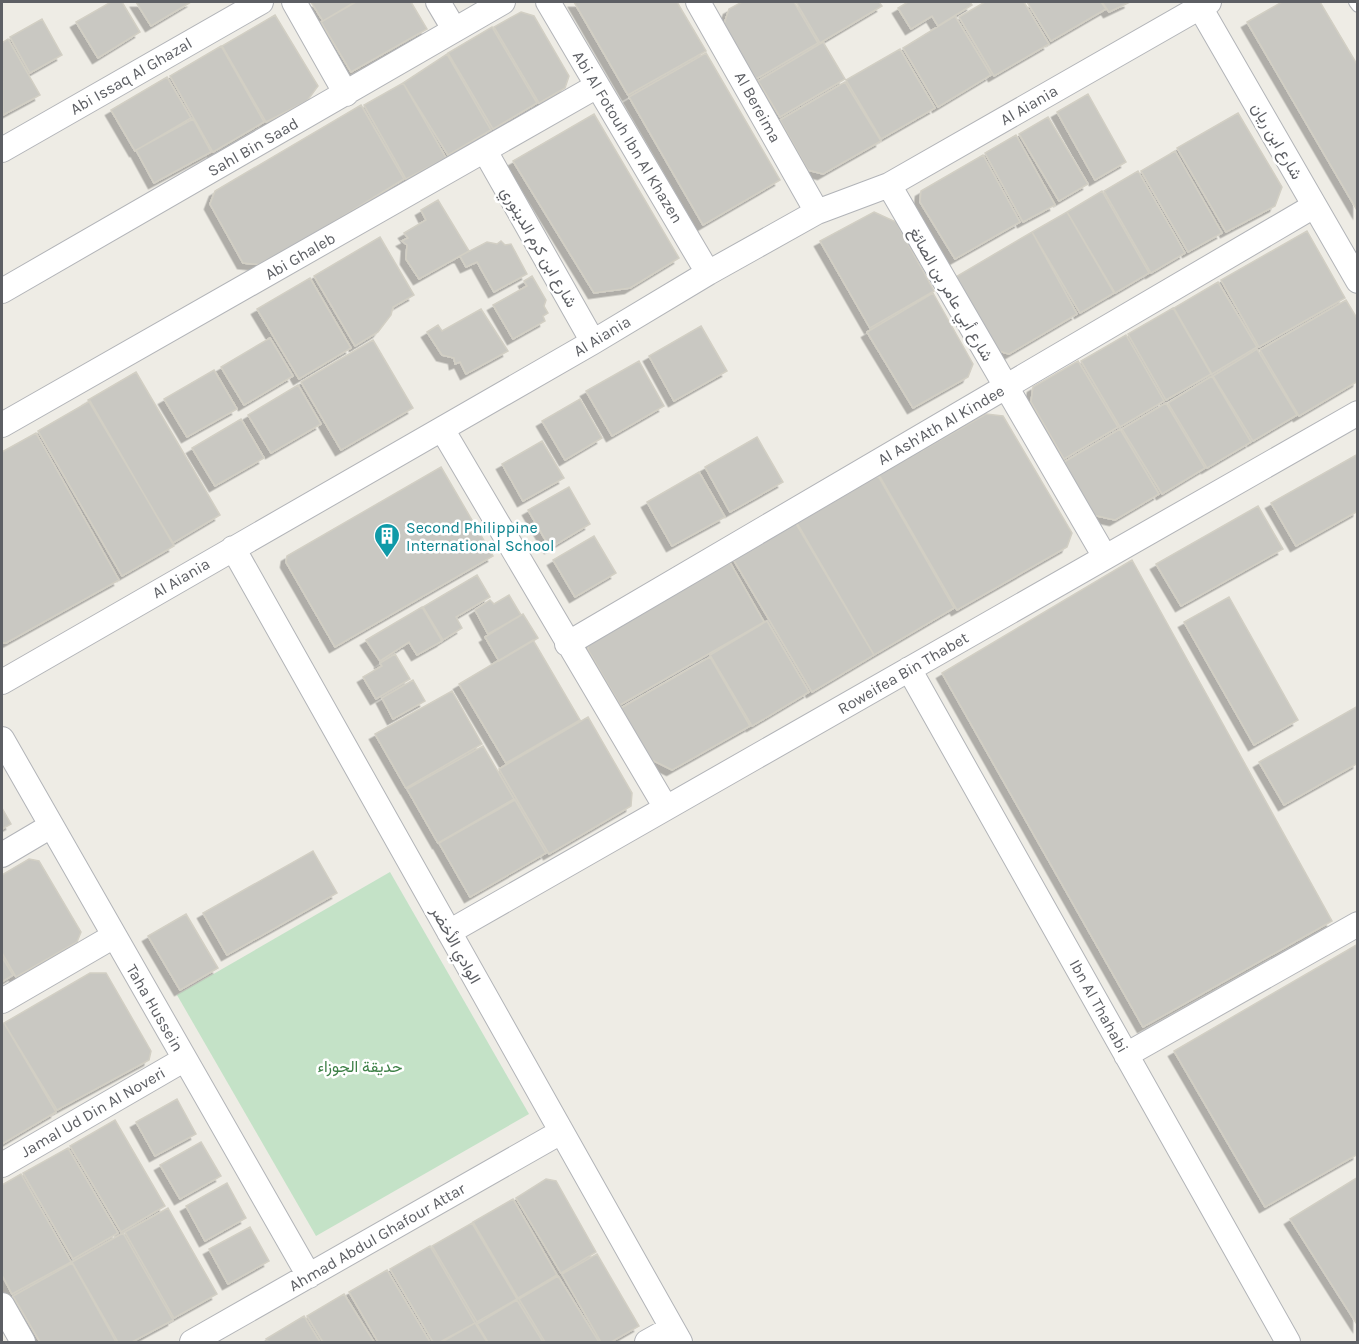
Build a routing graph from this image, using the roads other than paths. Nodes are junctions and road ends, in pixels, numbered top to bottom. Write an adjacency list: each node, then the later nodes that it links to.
1 (261, 2): 13 (street, Abi Issaq Al Ghazal)
2 (294, 2): 12 (street)
3 (438, 2): 10 (street)
4 (503, 2): 10 (street, Sahl Bin Saad)
5 (548, 2): 11 (street, Abi Al Fotouh Ibn Al Khazen)
6 (701, 2): 17 (street, Al Bereima)
7 (1355, 2): 9 (lane)
8 (1202, 3): 15 (street, Al Aiania); 16 (street, شارع ابن ريان)
9 (1358, 6)
10 (454, 29): 12 (street, Sahl Bin Saad)
11 (597, 86): 14 (street, Abi Ghaleb); 18 (street, Abi Al Fotouh Ibn Al Khazen)
12 (346, 94): 20 (street, Sahl Bin Saad)
13 (2, 150)
14 (485, 151): 21 (street, شارع ابن كرم الدينوري); 24 (street, Abi Ghaleb)
15 (889, 185): 17 (street, Al Aiania); 22 (street, شارع أبي عامر بن الصائغ)
16 (1314, 206): 19 (street, شارع ابن ريان); 22 (street, Al Ash'Ath Al Kindee)
17 (817, 212): 18 (street, Al Aiania)
18 (708, 273): 21 (street, Al Aiania)
19 (1358, 281)
20 (2, 291)
21 (593, 342): 25 (street, Al Aiania)
22 (1005, 388): 27 (street, شارع أبي عامر بن الصائغ); 28 (street, Al Ash'Ath Al Kindee)
23 (1358, 413): 27 (street, Roweifea Bin Thabet)
24 (2, 425)
25 (442, 429): 26 (street, Al Aiania); 28 (street)
26 (233, 548): 30 (street, Al Aiania); 36 (street, الوادي الأخضر)
27 (1105, 557): 29 (street, Roweifea Bin Thabet)
28 (567, 644): 32 (street)
29 (909, 669): 32 (street, Roweifea Bin Thabet); 39 (street, Ibn Al Thahabi)
30 (2, 682)
31 (2, 739): 33 (street, Taha Hussein)
32 (666, 808): 36 (street, Roweifea Bin Thabet)
33 (51, 826): 34 (street); 37 (street, Taha Hussein)
34 (2, 855)
35 (1358, 924): 39 (street)
36 (449, 932): 41 (street, الوادي الأخضر)
37 (114, 936): 38 (street); 40 (street, Taha Hussein)
38 (2, 1001)
39 (1126, 1054): 49 (street, Ibn Al Thahabi)
40 (185, 1059): 42 (street, Jamal Ud Din Al Noveri); 43 (street, Taha Hussein)
41 (561, 1132): 43 (street, Ahmad Abdul Ghafour Attar); 45 (street, الوادي الأخضر)
42 (2, 1165)
43 (309, 1276): 47 (street, Ahmad Abdul Ghafour Attar)
44 (2, 1305): 46 (street)
45 (676, 1335): 48 (street)
46 (23, 1342)
47 (192, 1342)
48 (647, 1342)
49 (1288, 1342)

